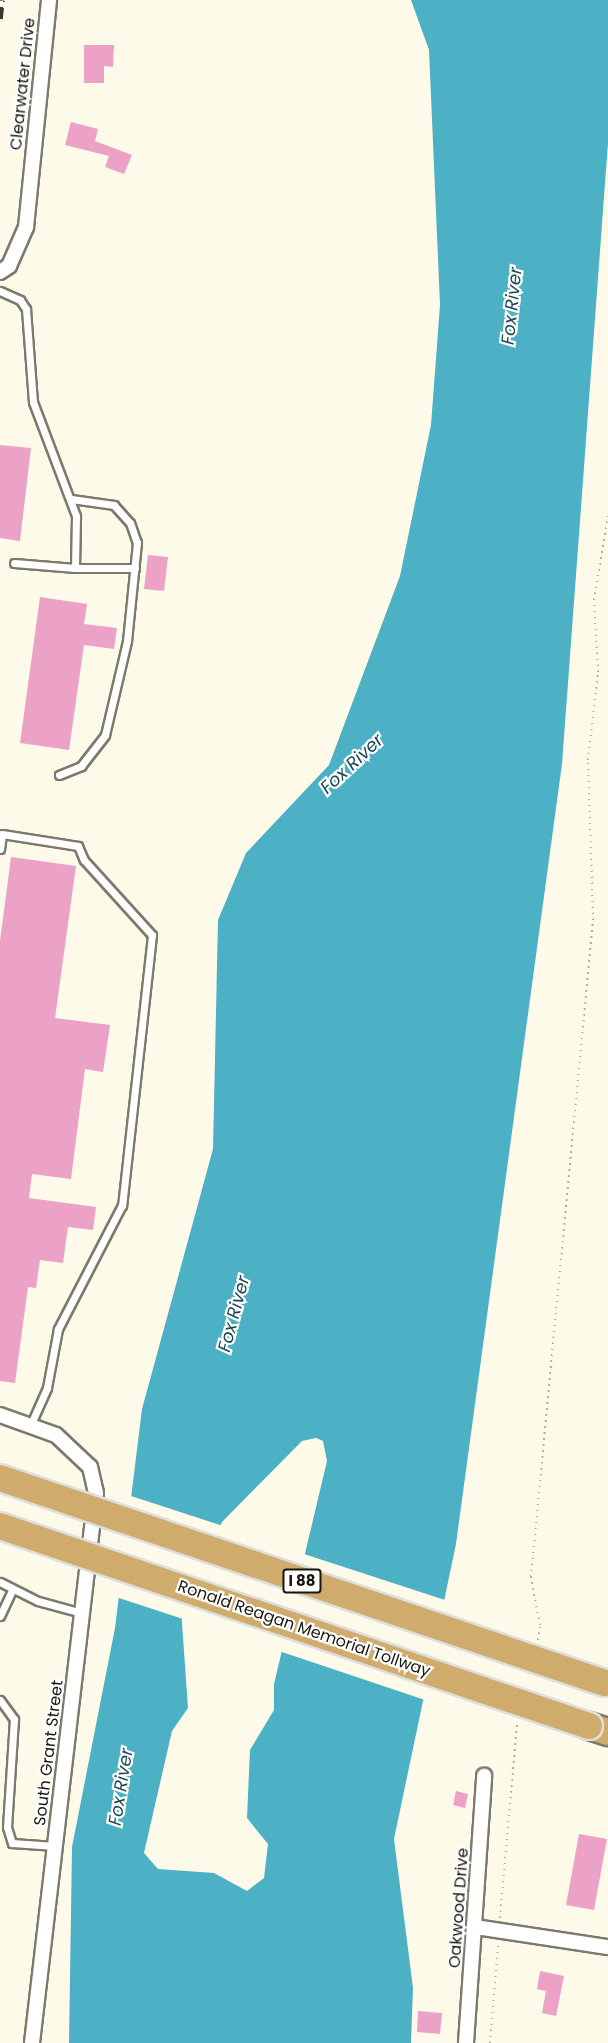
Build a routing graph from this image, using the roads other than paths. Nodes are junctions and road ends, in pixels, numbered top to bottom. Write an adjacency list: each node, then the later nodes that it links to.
1 (49, 0): 2 (street, Clearwater Drive)
2 (0, 272)
3 (0, 291): 4 (lane)
4 (71, 499): 6 (lane); 7 (lane)
5 (14, 563): 6 (lane)
6 (75, 568): 7 (lane)
7 (135, 568): 8 (lane)
8 (59, 776)
9 (0, 849): 11 (lane)
10 (0, 1415): 11 (street)
11 (30, 1426): 16 (street, South Grant Street)
12 (0, 1478): 18 (highway, I 88, bridge)
13 (0, 1526): 20 (highway, Ronald Reagan Memorial Tollway, bridge)
14 (0, 1582): 15 (lane)
15 (12, 1590): 16 (lane); 17 (lane)
16 (82, 1613): 22 (street, South Grant Street)
17 (0, 1616)
18 (606, 1684)
19 (0, 1700): 22 (lane)
20 (599, 1729)
21 (484, 1776): 23 (street, Oakwood Drive)
22 (55, 1846): 25 (street, South Grant Street)
23 (475, 1927): 24 (street); 26 (street, Oakwood Drive)
24 (608, 1947)
25 (32, 2043)
26 (466, 2043)

